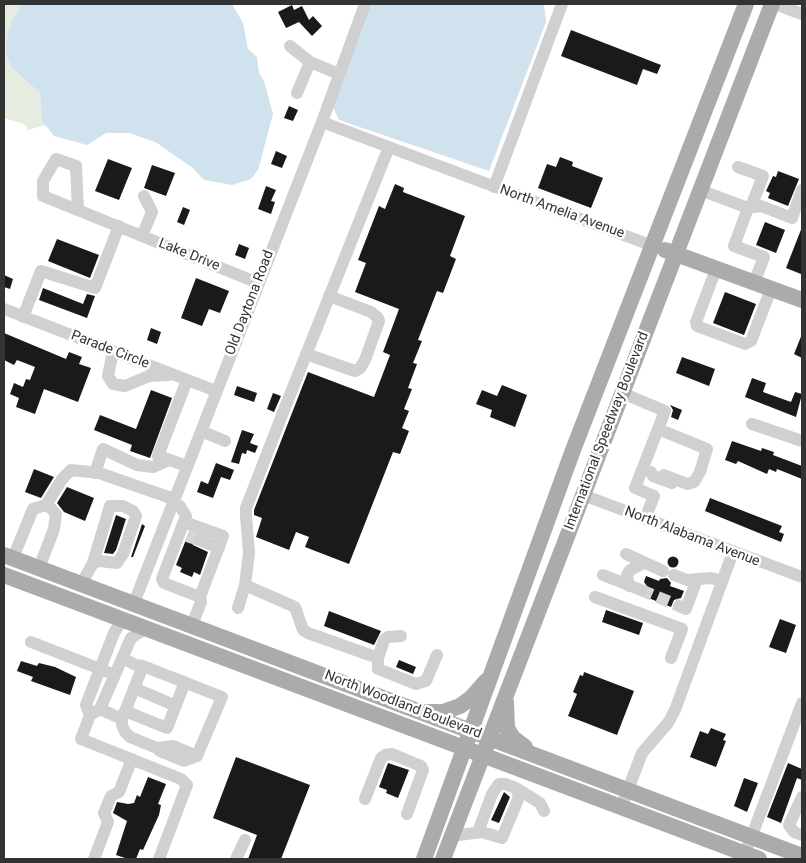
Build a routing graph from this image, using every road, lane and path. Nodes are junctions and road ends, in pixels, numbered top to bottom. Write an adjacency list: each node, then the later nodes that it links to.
1 (365, 4): 9 (street, Old Daytona Road)
2 (562, 4): 14 (street)
3 (747, 4): 6 (main road); 22 (main road, International Speedway Boulevard)
4 (774, 4): 5 (street); 6 (main road, International Speedway Boulevard)
5 (802, 14)
6 (757, 42): 15 (main road, International Speedway Boulevard)
7 (290, 46): 8 (street)
8 (310, 62): 9 (street); 10 (street)
9 (339, 74): 11 (street, Old Daytona Road)
10 (297, 93)
11 (322, 122): 12 (street, North Amelia Avenue); 25 (street, Old Daytona Road)
12 (389, 147): 14 (street, North Amelia Avenue); 28 (street)
13 (738, 167): 18 (street)
14 (494, 187): 22 (street, North Amelia Avenue)
15 (700, 190): 18 (street); 23 (main road, International Speedway Boulevard)
16 (802, 190): 18 (street)
17 (144, 196): 21 (street)
18 (749, 207): 26 (street)
19 (78, 210): 19 (street, Lake Drive); 20 (street, Lake Drive)
20 (119, 226): 21 (street, Lake Drive); 31 (street)
21 (142, 236): 25 (street, Lake Drive)
22 (653, 246): 23 (main road, North Amelia Avenue); 42 (main road, International Speedway Boulevard)
23 (675, 254): 24 (main road, North Amelia Avenue); 36 (main road, International Speedway Boulevard)
24 (716, 269): 26 (main road, North Amelia Avenue); 27 (street)
25 (258, 282): 35 (street, Old Daytona Road)
26 (754, 282): 27 (main road, North Amelia Avenue)
27 (771, 289): 29 (main road, North Amelia Avenue)
28 (330, 296): 33 (street); 33 (street)
29 (801, 296)
30 (4, 309): 31 (street, Parade Circle)
31 (23, 317): 32 (street, Parade Circle)
32 (113, 352): 34 (street, Parade Circle); 34 (street)
33 (306, 354): 65 (street)
34 (181, 377): 35 (street, Parade Circle); 43 (street)
35 (216, 391): 39 (street, Old Daytona Road)
36 (622, 393): 38 (street); 47 (main road, International Speedway Boulevard)
37 (752, 424): 41 (street)
38 (658, 429): 45 (street); 45 (street)
39 (200, 431): 40 (street); 44 (street, Old Daytona Road)
40 (225, 441)
41 (802, 441)
42 (573, 450): 47 (main road); 86 (main road, International Speedway Boulevard)
43 (169, 460): 44 (street); 46 (street)
44 (187, 466): 48 (street, Old Daytona Road)
45 (654, 472): 50 (street)
46 (95, 473): 48 (street); 49 (street)
47 (583, 495): 50 (street, North Alabama Avenue); 90 (main road, International Speedway Boulevard)
48 (173, 501): 51 (street); 69 (street, Old Daytona Road)
49 (47, 504): 55 (street); 58 (street)
50 (645, 519): 53 (street, North Alabama Avenue)
51 (188, 533): 52 (street); 52 (street); 67 (street)
52 (219, 548): 67 (street)
53 (733, 552): 61 (street, North Alabama Avenue); 63 (street)
54 (626, 554): 57 (street)
55 (8, 556): 58 (main road, North Woodland Boulevard)
56 (93, 563): 56 (street); 64 (street)
57 (644, 563): 60 (street); 62 (street)
58 (39, 568): 64 (main road, North Woodland Boulevard)
59 (4, 575): 66 (main road, North Woodland Boulevard)
60 (604, 575)
61 (802, 577)
62 (697, 579): 63 (street); 70 (street)
63 (722, 581): 103 (street)
64 (82, 584): 69 (main road, North Woodland Boulevard)
65 (244, 585): 71 (street); 82 (street)
66 (43, 590): 69 (main road); 73 (main road, North Woodland Boulevard)
67 (200, 597): 74 (street)
68 (595, 597): 83 (street)
69 (134, 603): 72 (main road, North Woodland Boulevard)
70 (679, 606)
71 (238, 608)
72 (156, 611): 73 (main road); 74 (main road, North Woodland Boulevard)
73 (122, 620): 75 (main road, North Woodland Boulevard); 85 (street)
74 (192, 625): 78 (main road, North Woodland Boulevard)
75 (146, 629): 80 (main road, North Woodland Boulevard); 81 (street)
76 (401, 636): 82 (street)
77 (31, 642): 85 (street)
78 (260, 651): 80 (main road); 94 (main road, North Woodland Boulevard)
79 (437, 655): 82 (street)
80 (216, 656): 98 (main road, North Woodland Boulevard)
81 (122, 658): 84 (street); 87 (street)
82 (378, 658)
83 (671, 658)
84 (144, 666): 88 (street); 89 (street)
85 (100, 669): 87 (street); 93 (street)
86 (492, 673): 94 (main road); 96 (main road, International Speedway Boulevard)
87 (115, 675): 93 (street)
88 (185, 682): 92 (street); 95 (street)
89 (134, 688): 92 (street); 95 (street)
90 (507, 691): 97 (main road, International Speedway Boulevard); 99 (main road)
91 (802, 703): 113 (street)
92 (176, 706): 95 (street)
93 (95, 712): 95 (street); 101 (street)
94 (420, 712): 96 (main road, North Woodland Boulevard)
95 (123, 715)
96 (471, 731): 97 (main road, North Woodland Boulevard); 98 (main road, International Speedway Boulevard)
97 (488, 738): 99 (main road, North Woodland Boulevard); 100 (main road, International Speedway Boulevard)
98 (464, 750): 100 (main road, North Woodland Boulevard); 109 (main road, International Speedway Boulevard)
99 (533, 754): 103 (main road, North Woodland Boulevard)
100 (481, 756): 106 (main road, North Woodland Boulevard); 111 (main road, International Speedway Boulevard)
101 (132, 759): 117 (street); 118 (street)
102 (516, 788): 107 (street); 110 (street); 110 (street)
103 (628, 790): 106 (street); 113 (main road, North Woodland Boulevard)
104 (802, 797): 112 (street)
105 (365, 799): 108 (street)
106 (621, 808): 116 (main road, North Woodland Boulevard)
107 (544, 811)
108 (406, 814)
109 (436, 825): 111 (main road); 120 (main road, International Speedway Boulevard)
110 (478, 832): 111 (street)
111 (456, 833): 121 (main road, International Speedway Boulevard)
112 (802, 835)
113 (751, 837): 115 (main road, North Woodland Boulevard); 116 (street)
114 (245, 840): 119 (street)
115 (802, 856)
116 (749, 857)
117 (94, 859)
118 (159, 859)
119 (236, 859)
120 (424, 859)
121 (443, 859)

